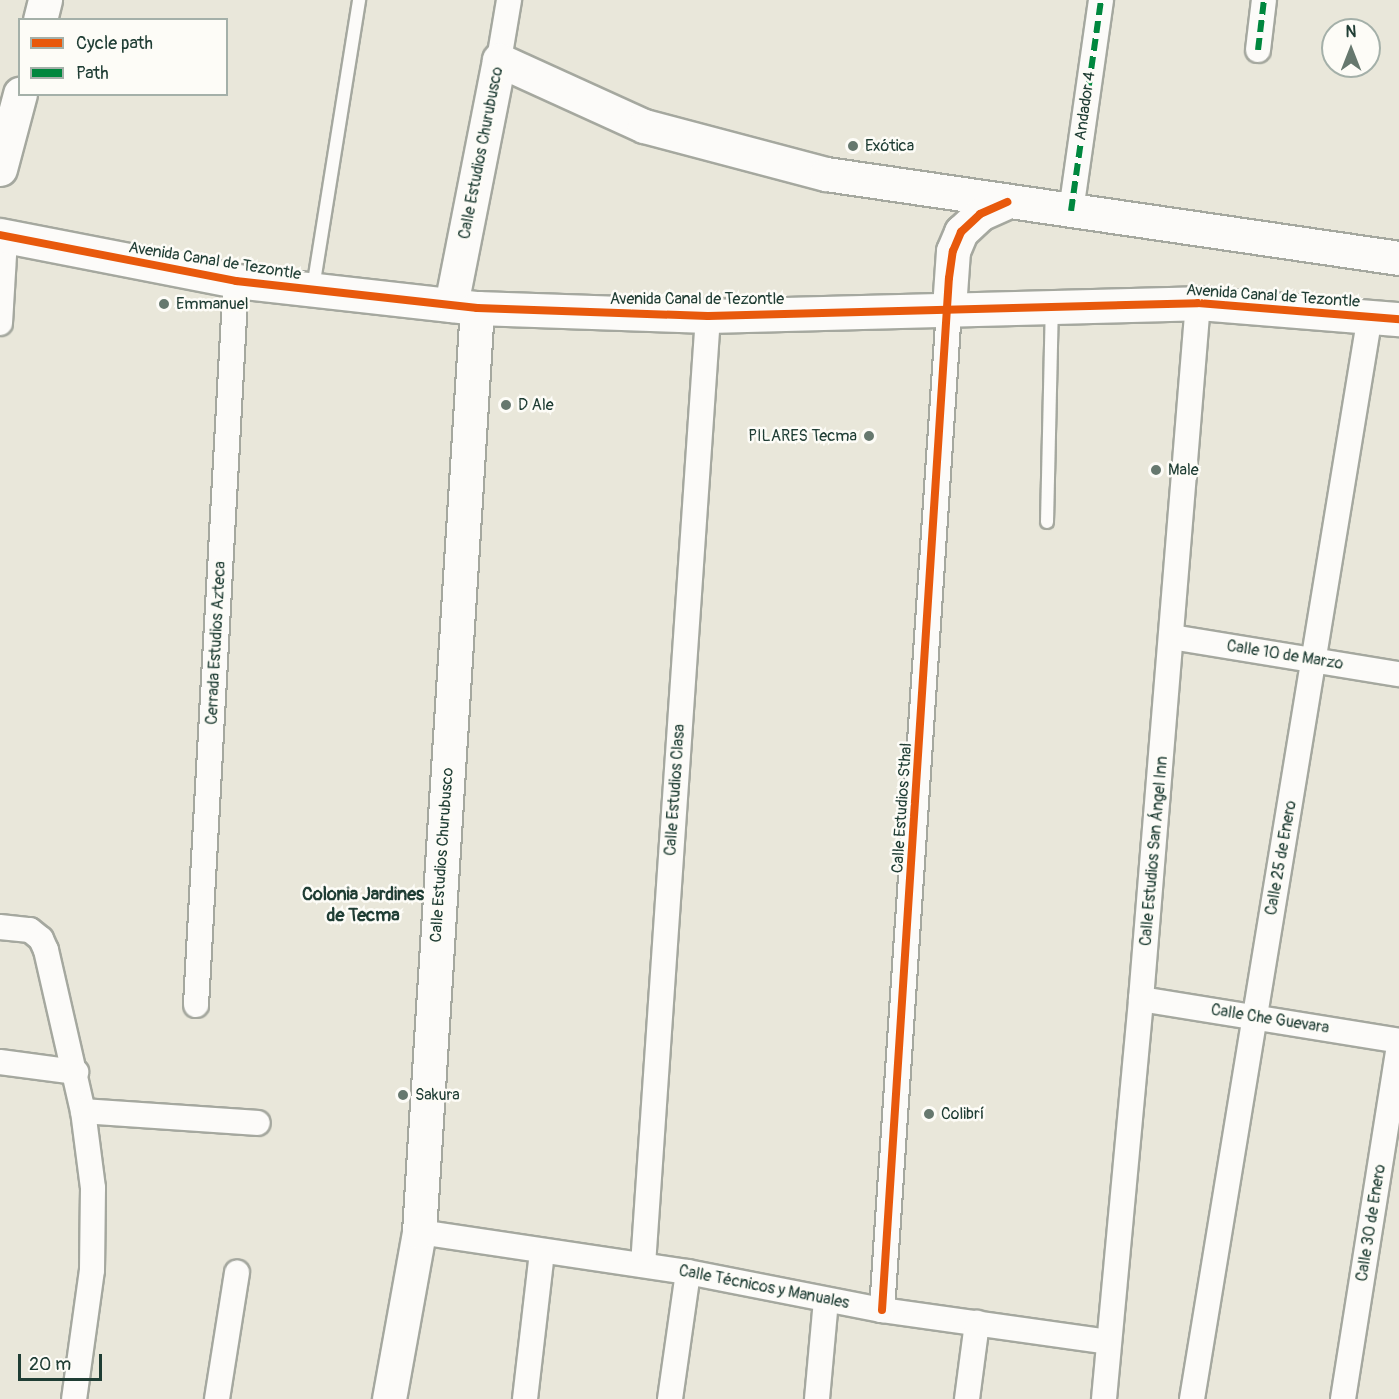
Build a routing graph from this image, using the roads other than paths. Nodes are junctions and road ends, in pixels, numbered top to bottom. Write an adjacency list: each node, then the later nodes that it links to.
1 (45, 0): 6 (street)
2 (359, 0): 16 (lane)
3 (509, 0): 8 (street, Calle Estudios Churubusco)
4 (1101, 0): 12 (street, Andador 4)
5 (1264, 0): 7 (street)
6 (40, 18)
7 (1258, 50)
8 (499, 60): 11 (street); 19 (street, Calle Estudios Churubusco)
9 (19, 96): 10 (street)
10 (0, 169)
11 (1007, 202): 12 (street); 20 (street)
12 (1071, 211): 14 (street)
13 (3, 236): 15 (street, Avenida Canal de Tezontle); 23 (street)
14 (1399, 258)
15 (236, 281): 16 (street, Avenida Canal de Tezontle); 30 (street, Cerrada Estudios Azteca)
16 (312, 290): 19 (street, Avenida Canal de Tezontle)
17 (1198, 303): 18 (street, Avenida Canal de Tezontle); 22 (street, Avenida Canal de Tezontle); 25 (street, Calle Estudios San Ángel Inn)
18 (1052, 306): 20 (street, Avenida Canal de Tezontle); 24 (lane)
19 (464, 307): 21 (street, Avenida Canal de Tezontle); 38 (street, Calle Estudios Churubusco)
20 (949, 308): 21 (street, Avenida Canal de Tezontle); 44 (street, Calle Estudios Sthal)
21 (708, 316): 40 (street, Calle Estudios Clasa)
22 (1385, 318): 26 (street, Calle 25 de Enero)
23 (0, 323)
24 (1047, 522)
25 (1172, 637): 26 (street, Calle 10 de Marzo); 29 (street, Calle Estudios San Ángel Inn)
26 (1317, 659): 27 (street, Calle 10 de Marzo); 31 (street, Calle 25 de Enero)
27 (1399, 674)
28 (8, 928): 35 (street)
29 (1141, 999): 31 (street, Calle Che Guevara); 46 (street, Calle Estudios San Ángel Inn)
30 (196, 1005)
31 (1253, 1015): 32 (street, Calle Che Guevara); 55 (street, Calle 25 de Enero)
32 (1399, 1041)
33 (1399, 1047): 56 (street, Calle 30 de Enero)
34 (0, 1062): 35 (street)
35 (76, 1072): 36 (street)
36 (83, 1111): 37 (street); 47 (street)
37 (258, 1123)
38 (418, 1232): 39 (street, Calle Técnicos y Manuales); 49 (street, Calle Estudios Churubusco)
39 (542, 1253): 40 (street, Calle Técnicos y Manuales); 50 (street)
40 (643, 1265): 41 (street, Calle Técnicos y Manuales)
41 (688, 1272): 43 (street, Calle Técnicos y Manuales); 51 (street)
42 (237, 1273): 48 (street)
43 (826, 1300): 44 (street, Calle Técnicos y Manuales); 52 (street)
44 (882, 1310): 45 (street, Calle Técnicos y Manuales)
45 (977, 1323): 46 (street, Calle Técnicos y Manuales); 53 (street)
46 (1109, 1342): 54 (street, Calle Estudios San Ángel Inn)
47 (74, 1399)
48 (217, 1399)
49 (389, 1399)
50 (525, 1399)
51 (670, 1399)
52 (817, 1399)
53 (967, 1399)
54 (1104, 1399)
55 (1192, 1399)
56 (1343, 1399)

